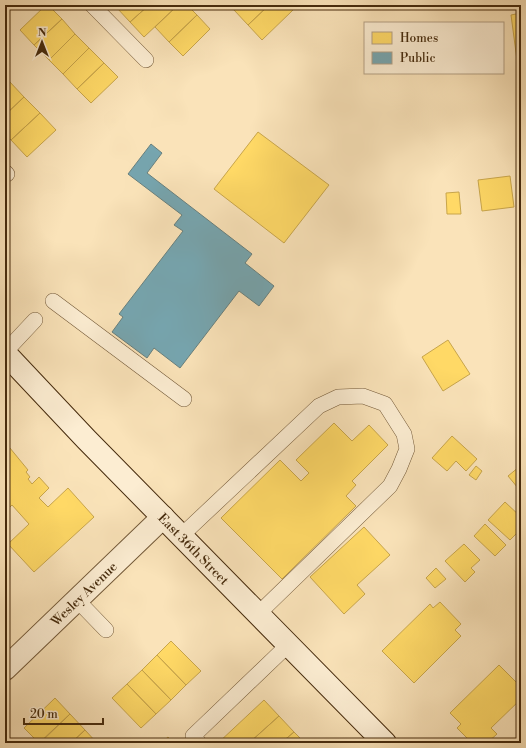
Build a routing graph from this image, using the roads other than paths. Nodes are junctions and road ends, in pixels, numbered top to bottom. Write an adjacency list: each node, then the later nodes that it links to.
1 (92, 5): 2 (lane)
2 (146, 60)
3 (53, 301): 6 (lane)
4 (35, 320): 5 (lane)
5 (5, 352): 7 (street, East 36th Street)
6 (184, 399)
7 (163, 517): 8 (street, East 36th Street); 9 (street, Wesley Avenue)
8 (181, 536): 10 (street, East 36th Street); 10 (lane)
9 (77, 600): 11 (lane); 13 (street, Wesley Avenue)
10 (258, 614): 12 (street, East 36th Street)
11 (106, 630)
12 (288, 645): 14 (lane); 15 (street, East 36th Street)
13 (5, 669)
14 (199, 743)
15 (385, 743)

